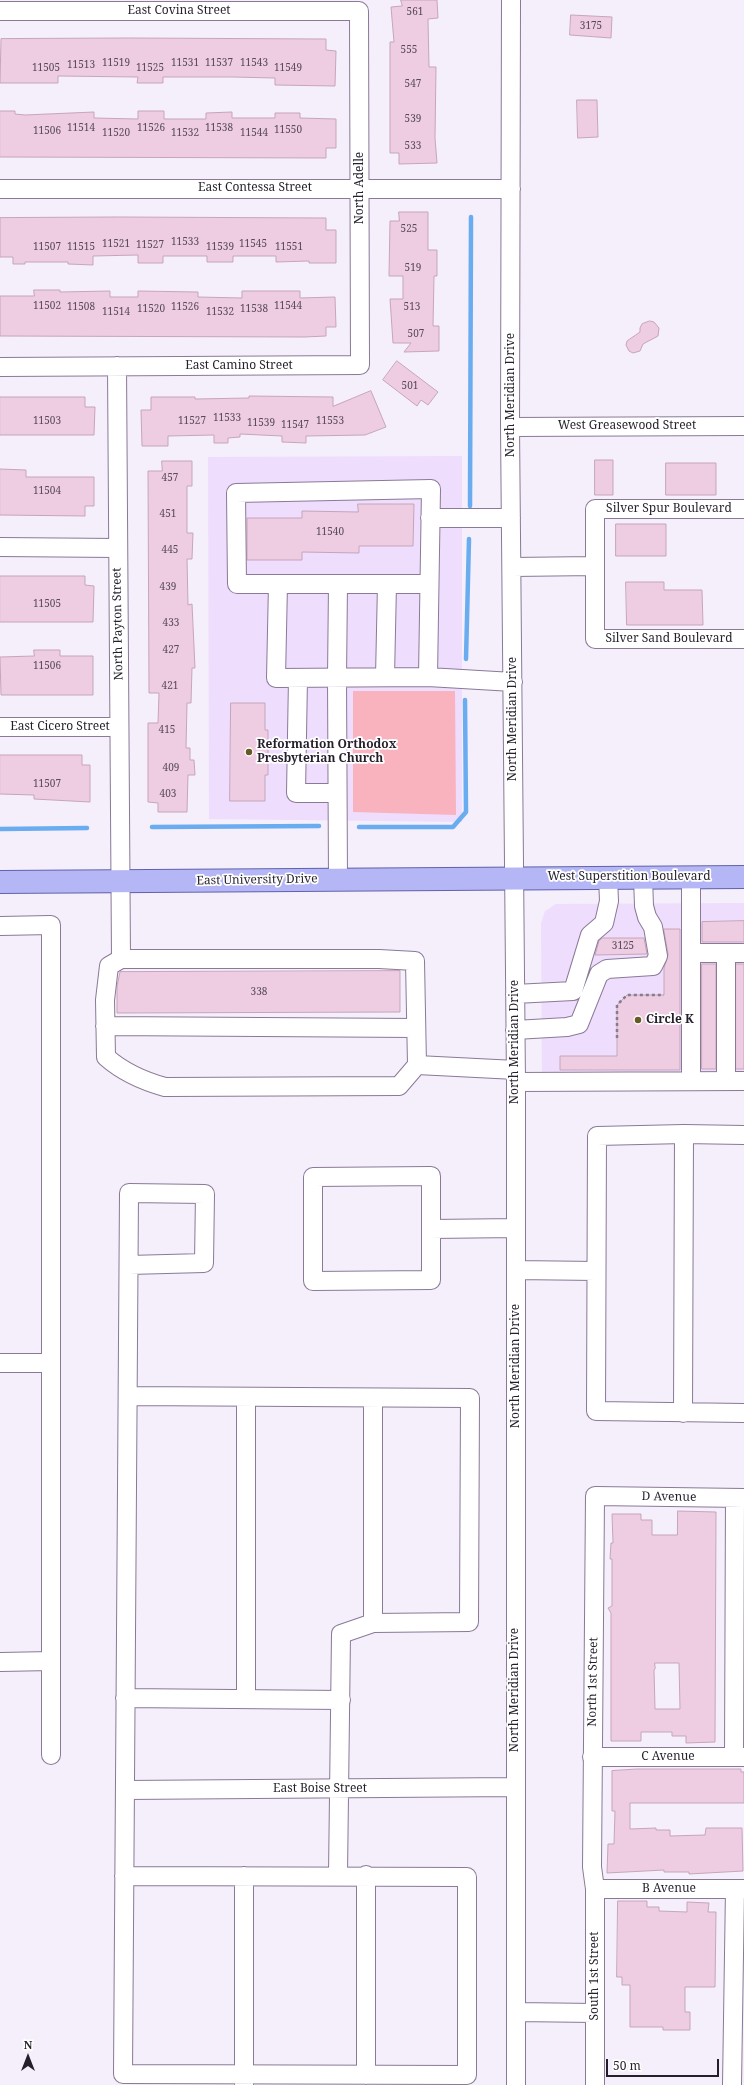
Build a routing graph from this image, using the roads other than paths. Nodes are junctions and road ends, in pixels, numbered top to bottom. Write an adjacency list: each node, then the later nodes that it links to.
1 (511, 0): 6 (street, North Meridian Drive)
2 (0, 10): 3 (street, East Covina Street)
3 (359, 11): 4 (street, North Adelle)
4 (360, 188): 5 (street, East Contessa Street); 6 (street, East Contessa Street); 8 (street, North Adelle)
5 (0, 189)
6 (511, 189): 11 (street, North Meridian Drive)
7 (117, 366): 8 (street, East Camino Street); 9 (street, East Camino Street); 16 (street, North Payton Street)
8 (360, 366)
9 (0, 367)
10 (744, 426): 11 (street, West Greasewood Street)
11 (510, 427): 14 (street, North Meridian Drive)
12 (744, 509): 17 (street, Silver Spur Boulevard)
13 (430, 518): 14 (street); 19 (street); 22 (street)
14 (511, 518): 18 (street, North Meridian Drive)
15 (0, 548): 16 (street)
16 (117, 548): 30 (street, North Payton Street)
17 (595, 566): 18 (street); 23 (street, Silver Sand Boulevard)
18 (512, 567): 28 (street, North Meridian Drive)
19 (278, 584): 20 (street); 26 (street)
20 (338, 584): 21 (street); 27 (street)
21 (387, 584): 22 (street); 24 (street)
22 (429, 584): 25 (street)
23 (744, 639)
24 (385, 677): 25 (street); 27 (street)
25 (428, 677): 28 (street)
26 (298, 678): 27 (street); 31 (street)
27 (337, 678): 31 (street)
28 (512, 682): 36 (street, North Meridian Drive)
29 (0, 727): 30 (street, East Cicero Street)
30 (119, 727): 39 (street, North Payton Street)
31 (337, 793): 37 (street)
32 (608, 877): 33 (main road, West Superstition Boulevard); 36 (main road, West Superstition Boulevard); 45 (street)
33 (643, 877): 34 (main road, West Superstition Boulevard); 48 (street)
34 (691, 877): 35 (main road, West Superstition Boulevard); 41 (street)
35 (744, 877)
36 (514, 878): 37 (main road, East University Drive); 45 (street, North Meridian Drive)
37 (338, 880): 39 (main road, East University Drive)
38 (0, 882): 39 (main road, East University Drive)
39 (120, 882): 44 (street, North Payton Street)
40 (0, 926): 62 (street)
41 (691, 953): 42 (street); 51 (street)
42 (726, 953): 43 (street); 52 (street)
43 (744, 953)
44 (121, 959): 46 (street); 47 (street)
45 (515, 994): 48 (street, North Meridian Drive)
46 (105, 1026): 47 (street); 49 (street)
47 (416, 1028): 49 (street)
48 (515, 1030): 50 (street, North Meridian Drive)
49 (417, 1065): 50 (street)
50 (516, 1076): 51 (street); 56 (street, North Meridian Drive)
51 (691, 1081): 52 (street)
52 (726, 1081): 53 (street)
53 (744, 1081)
54 (684, 1134): 55 (street); 60 (street); 66 (street)
55 (744, 1135)
56 (516, 1228): 57 (street); 59 (street, North Meridian Drive)
57 (431, 1229): 57 (street)
58 (129, 1265): 58 (street); 63 (street)
59 (516, 1270): 60 (street); 79 (street, North Meridian Drive)
60 (596, 1270): 66 (street)
61 (0, 1363): 62 (street)
62 (50, 1363): 71 (street)
63 (128, 1396): 64 (street); 73 (street)
64 (246, 1397): 65 (street); 74 (street)
65 (373, 1398): 70 (street); 70 (street)
66 (683, 1413): 67 (street)
67 (744, 1414)
68 (594, 1496): 69 (street, D Avenue); 77 (street, North 1st Street)
69 (740, 1498): 78 (street)
70 (373, 1623): 75 (street)
71 (51, 1661): 72 (street); 76 (street)
72 (0, 1662)
73 (125, 1698): 74 (street); 81 (street)
74 (246, 1699): 75 (street)
75 (340, 1700): 80 (street)
76 (51, 1755)
77 (592, 1757): 78 (street, C Avenue); 82 (street, North 1st Street)
78 (739, 1757)
79 (515, 1787): 80 (street, East Boise Street); 89 (street, North Meridian Drive)
80 (340, 1789): 81 (street, East Boise Street); 83 (street)
81 (124, 1790): 85 (street)
82 (592, 1867): 87 (street, South 1st Street)
83 (338, 1875): 84 (street); 86 (street)
84 (366, 1875): 91 (street); 91 (street)
85 (124, 1876): 86 (street); 92 (street)
86 (244, 1876): 92 (street)
87 (595, 1889): 88 (street, B Avenue); 90 (street, South 1st Street)
88 (740, 1889): 95 (street)
89 (516, 2012): 90 (street); 93 (street, North Meridian Drive)
90 (595, 2013): 94 (street, South 1st Street)
91 (366, 2075): 92 (street)
92 (244, 2080)
93 (516, 2085)
94 (595, 2085)
95 (732, 2085)

